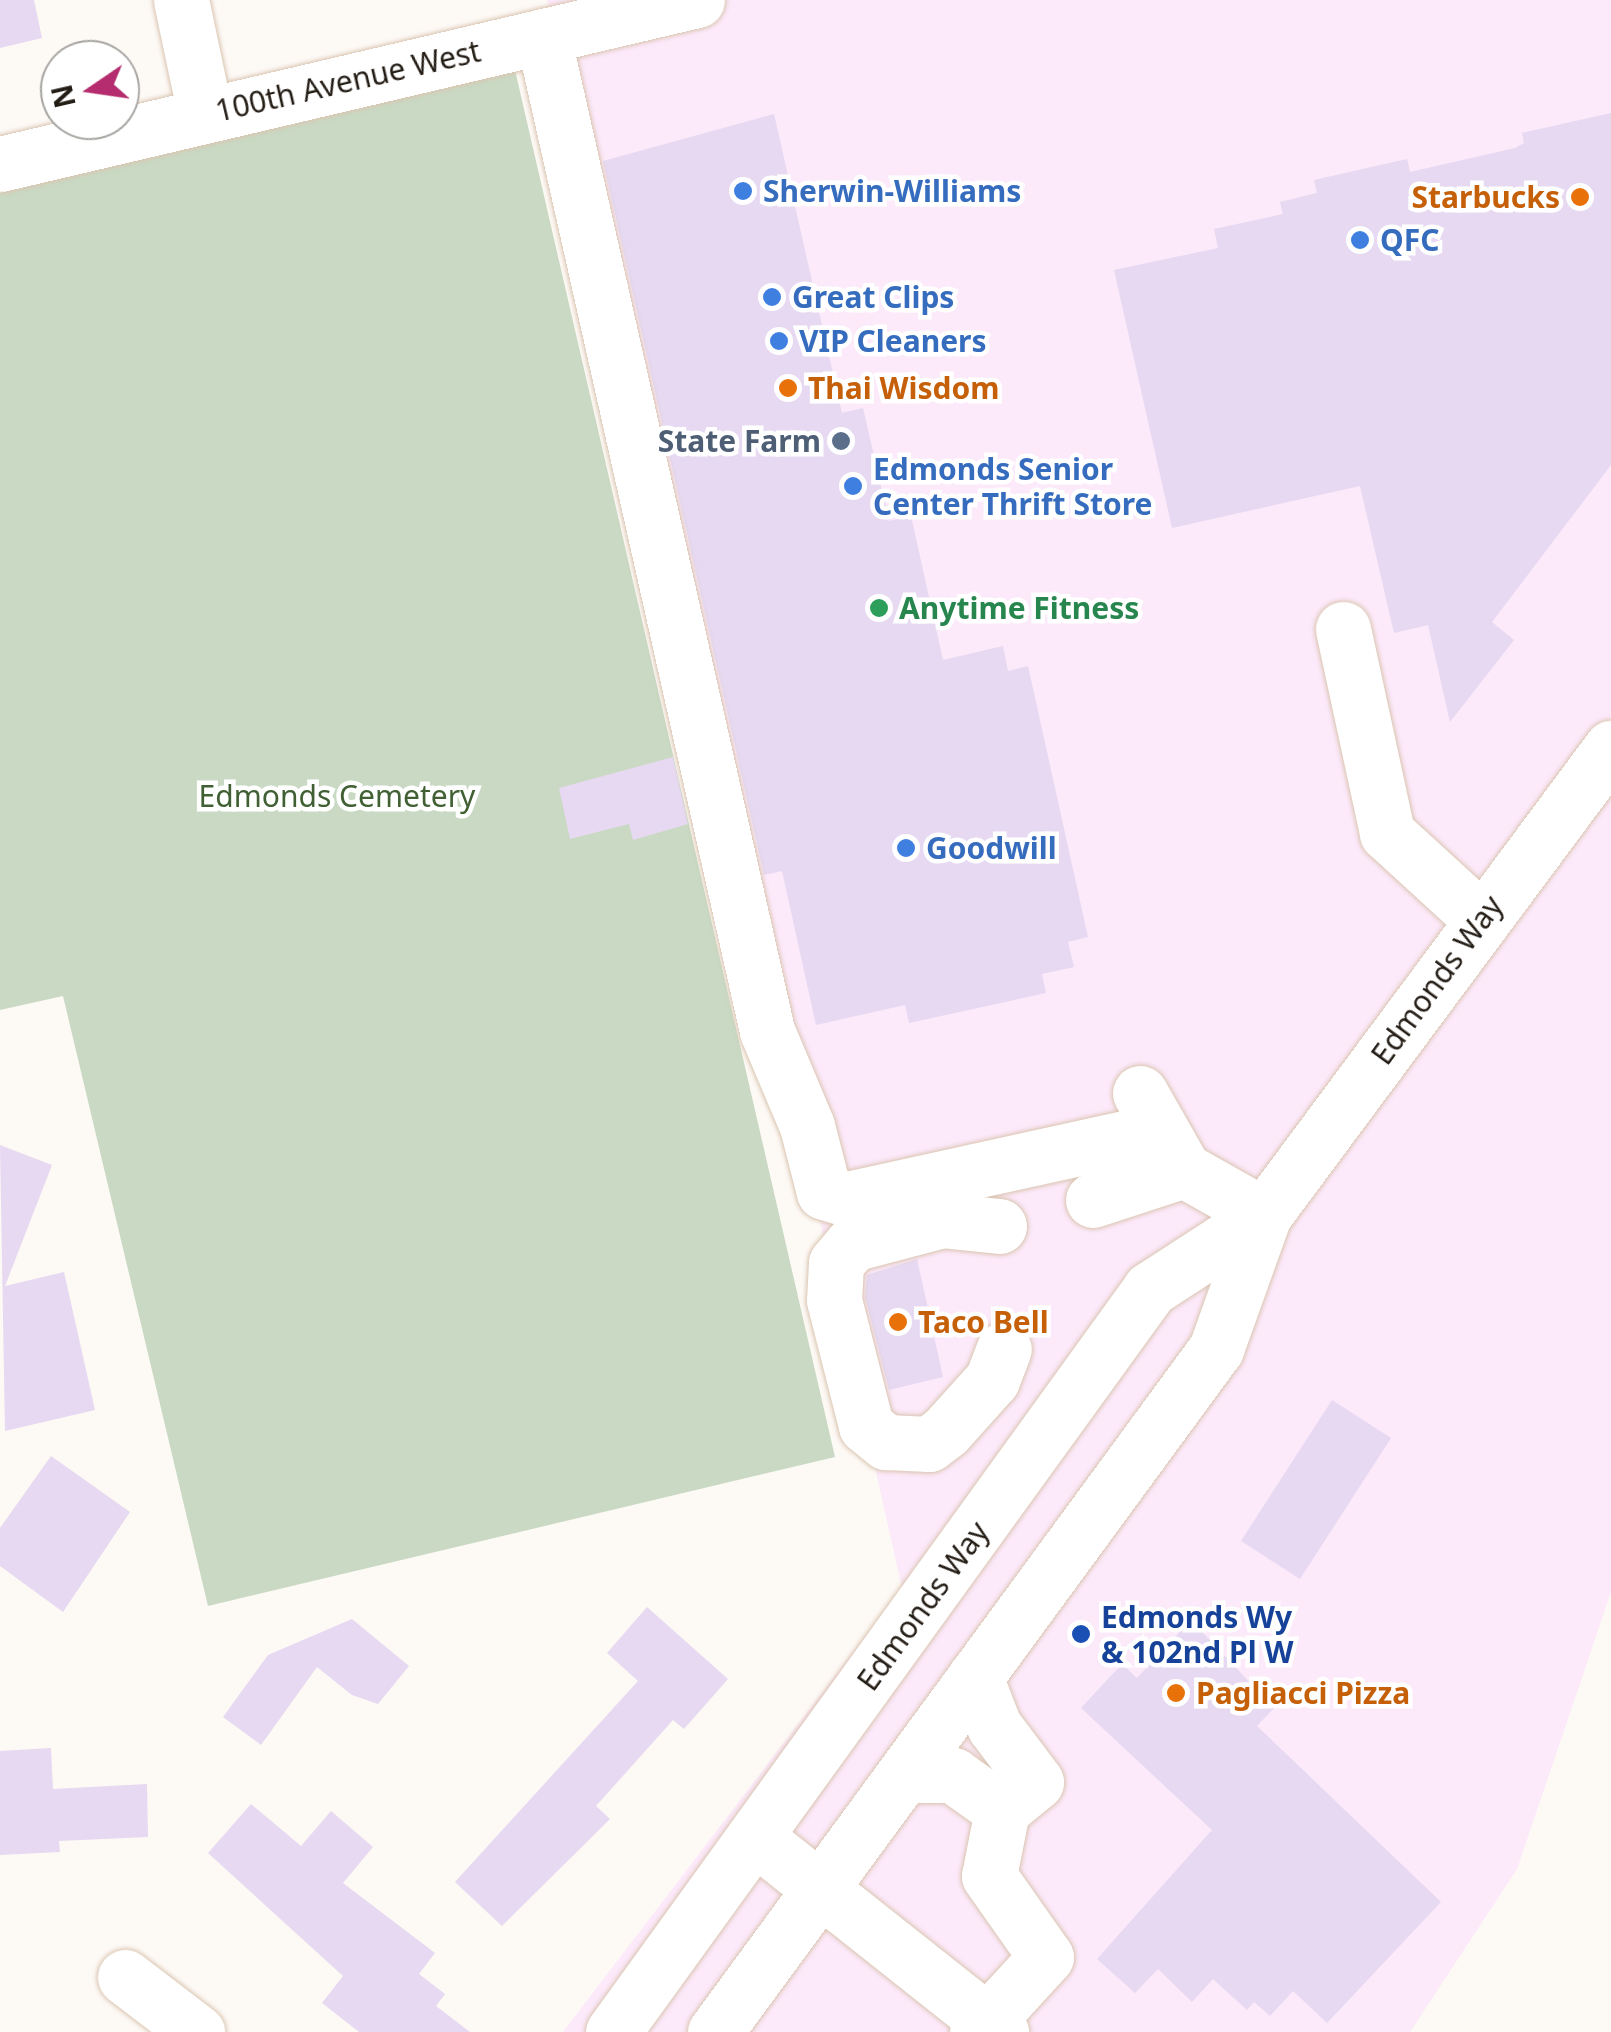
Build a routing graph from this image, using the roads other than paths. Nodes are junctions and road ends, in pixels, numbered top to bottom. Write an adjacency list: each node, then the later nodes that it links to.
1 (180, 0): 4 (main road)
2 (698, 0): 3 (main road, 100th Avenue West)
3 (542, 36): 4 (main road, 100th Avenue West); 9 (main road)
4 (205, 114): 5 (main road, 100th Avenue West)
5 (0, 164)
6 (1343, 629): 8 (main road)
7 (1611, 748): 8 (main road, Edmonds Way)
8 (1481, 919): 11 (main road, Edmonds Way)
9 (1162, 1131): 10 (main road); 11 (main road)
10 (1093, 1200)
11 (1264, 1215): 14 (main road, Edmonds Way); 17 (main road, Edmonds Way)
12 (999, 1226): 13 (main road)
13 (1004, 1350)
14 (975, 1678): 15 (main road, Edmonds Way); 16 (main road)
15 (904, 1775): 16 (main road); 18 (main road, Edmonds Way)
16 (1019, 1796): 20 (main road)
17 (756, 1838): 18 (main road); 22 (main road, Edmonds Way)
18 (820, 1890): 20 (main road); 23 (main road, Edmonds Way)
19 (124, 1976): 21 (main road)
20 (988, 2028)
21 (197, 2032)
22 (613, 2032)
23 (715, 2032)

